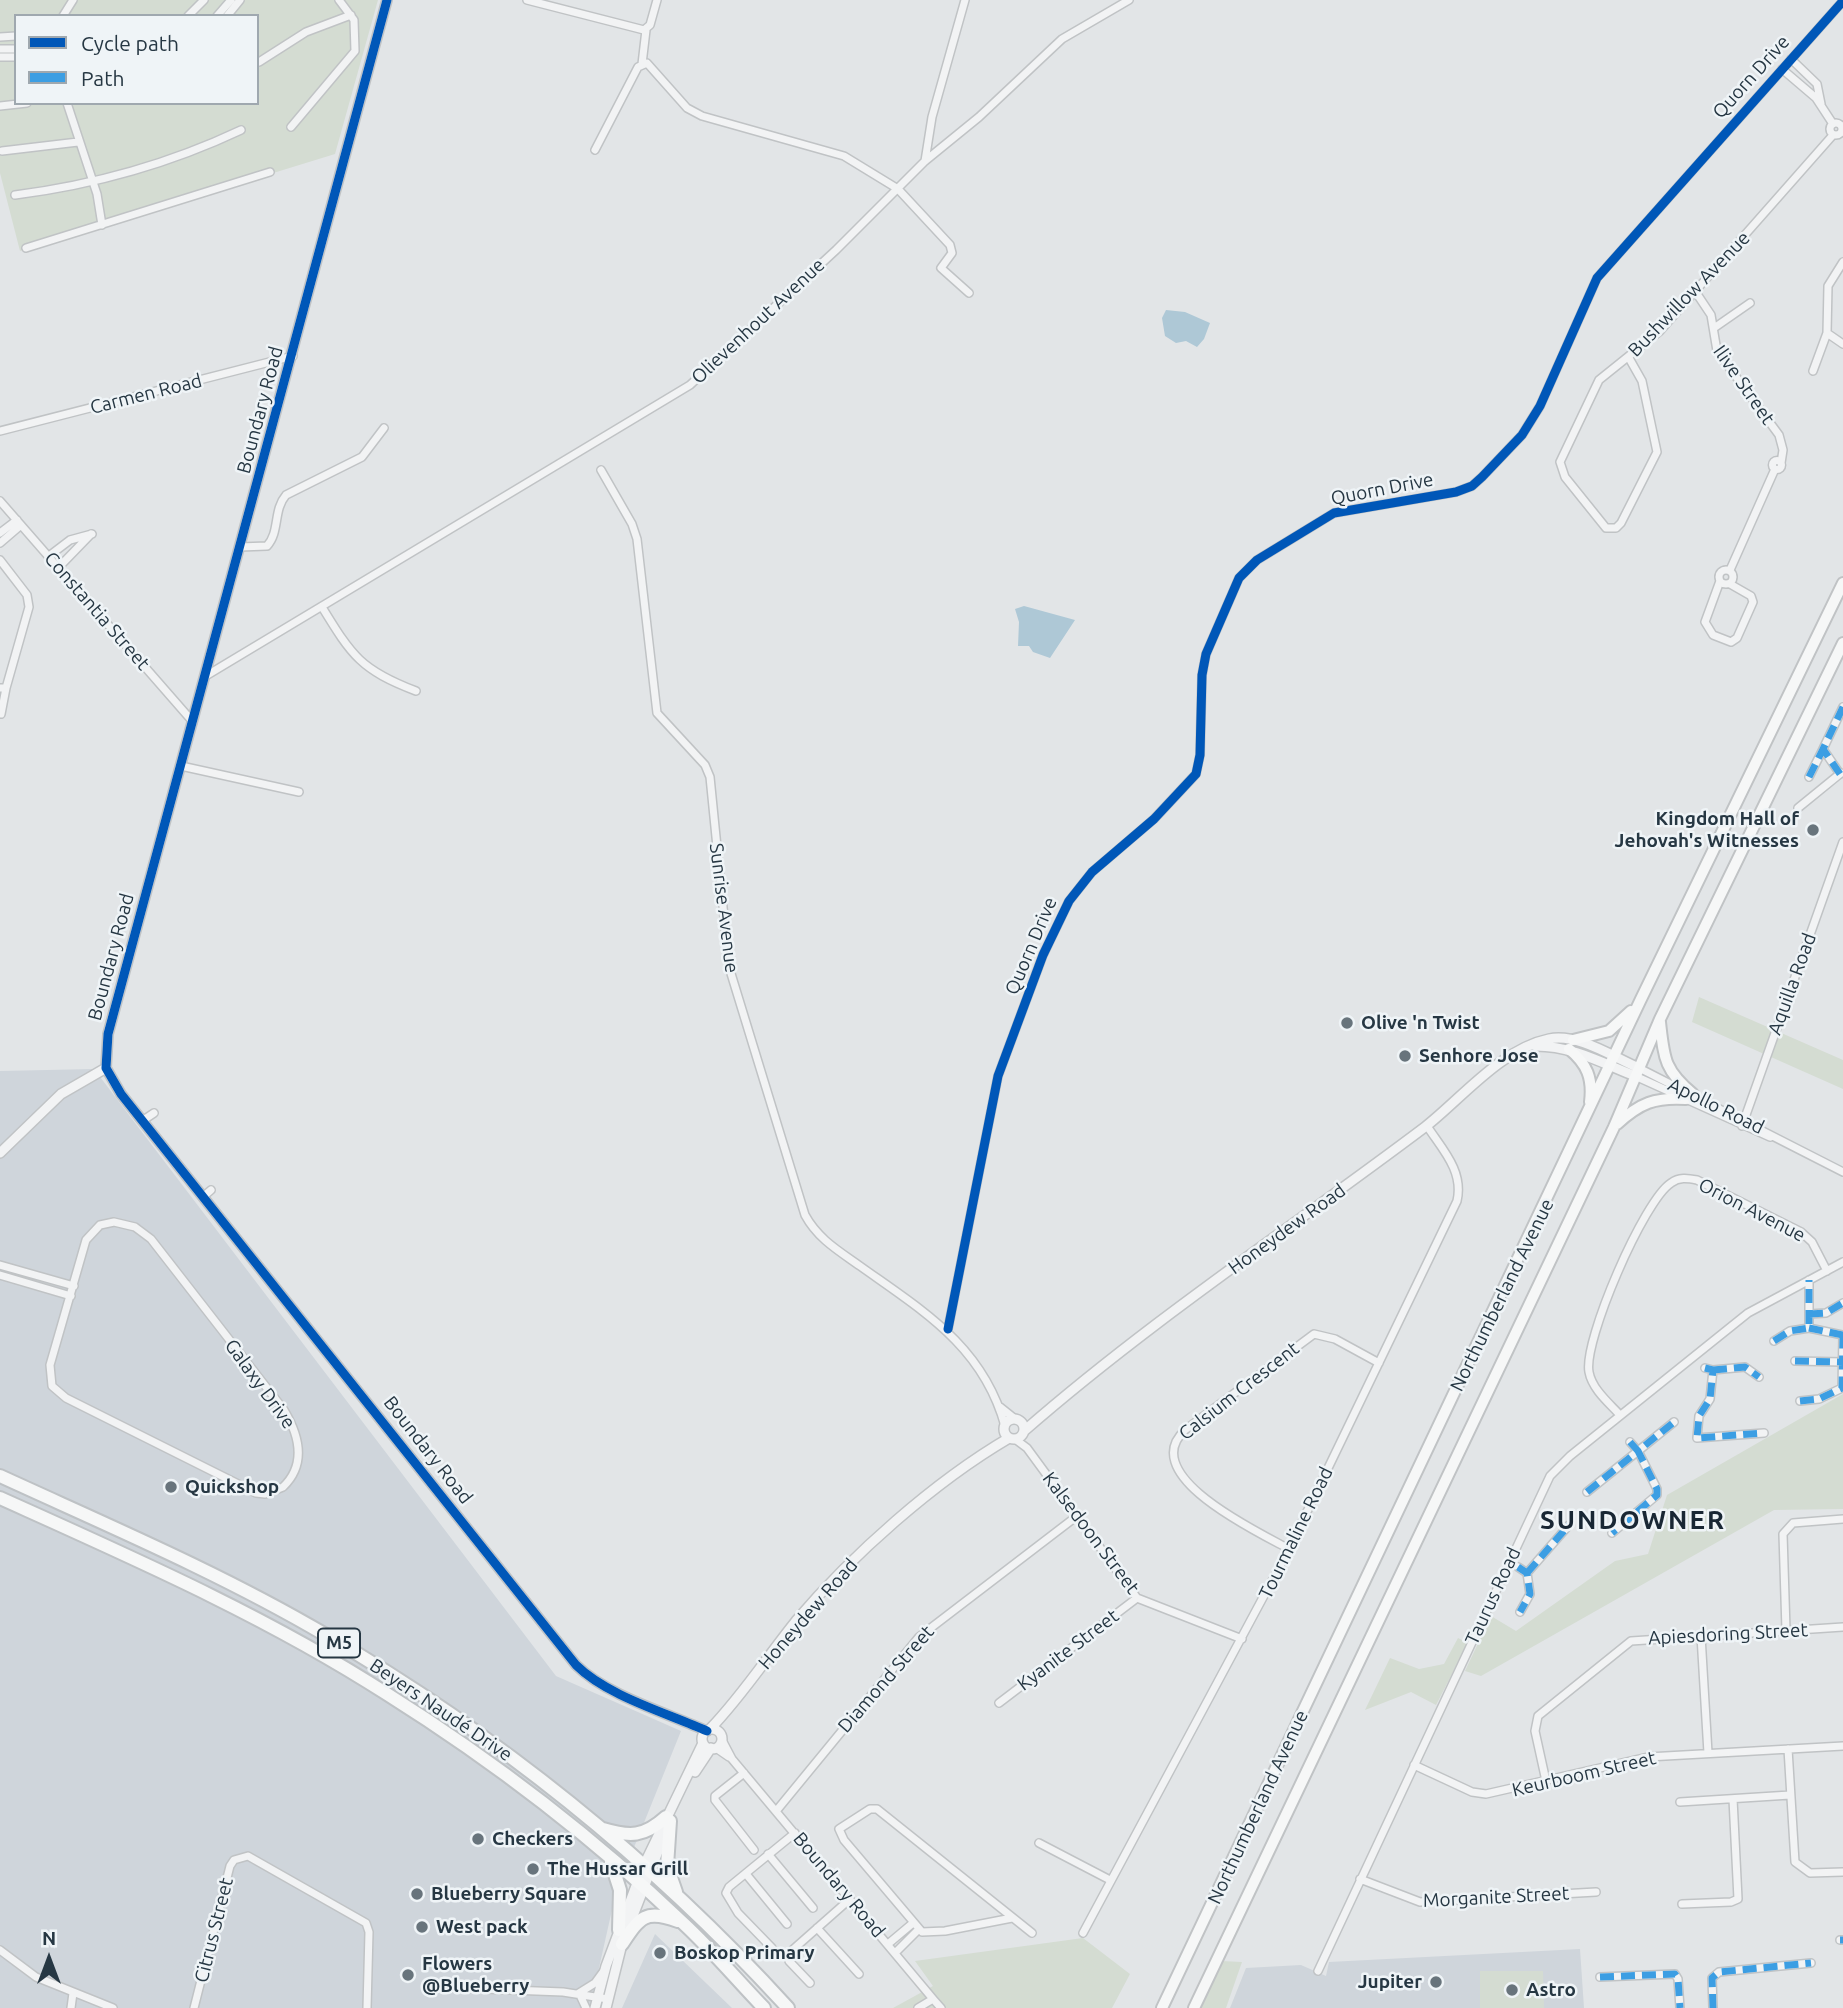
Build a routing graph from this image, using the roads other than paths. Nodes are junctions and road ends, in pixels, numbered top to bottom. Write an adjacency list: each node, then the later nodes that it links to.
1 (204, 0): 11 (street)
2 (231, 0): 12 (street)
3 (240, 0): 13 (street)
4 (339, 0): 14 (street)
5 (387, 0): 42 (street, Boundary Road)
6 (527, 0): 15 (street)
7 (657, 0): 15 (street)
8 (965, 0): 28 (street)
9 (1129, 0): 28 (street, Olievenhout Avenue)
10 (1843, 1): 16 (street, Quorn Drive)
11 (190, 14)
12 (219, 14)
13 (229, 14)
14 (351, 15): 17 (street); 22 (street)
15 (646, 30): 18 (street)
16 (1791, 59): 19 (street, Quorn Drive); 20 (street)
17 (259, 62)
18 (642, 64): 26 (street); 31 (street)
19 (1782, 69): 20 (street); 102 (street, Quorn Drive)
20 (1821, 104): 24 (street)
21 (68, 105): 25 (street)
22 (291, 127)
23 (241, 130): 30 (street)
24 (1839, 133): 36 (street, Bushwillow Avenue)
25 (78, 142): 27 (street); 30 (street)
26 (595, 150)
27 (2, 151)
28 (925, 161): 31 (street, Olievenhout Avenue)
29 (270, 172): 33 (street)
30 (92, 182): 32 (street); 33 (street)
31 (898, 190): 37 (street); 62 (street, Olievenhout Avenue)
32 (15, 195)
33 (102, 225): 34 (street)
34 (26, 248)
35 (1843, 262): 40 (street)
36 (1695, 291): 39 (street, Ilive Street); 43 (street, Bushwillow Avenue)
37 (969, 293)
38 (1750, 303): 39 (street)
39 (1714, 328): 58 (street, Ilive Street)
40 (1827, 333): 41 (street); 44 (street)
41 (1843, 344)
42 (293, 356): 46 (street, Carmen Road); 52 (street, Boundary Road)
43 (1629, 358): 43 (street, Bushwillow Avenue)
44 (1813, 371)
45 (384, 428): 52 (street)
46 (0, 431)
47 (601, 470): 102 (street, Sunrise Avenue)
48 (0, 501): 49 (street, Constantia Street)
49 (19, 523): 50 (street); 54 (street, Constantia Street)
50 (6, 531): 51 (street)
51 (0, 543)
52 (240, 547): 64 (street, Boundary Road)
53 (57, 550): 54 (street); 56 (street); 56 (street)
54 (49, 556): 57 (street, Constantia Street)
55 (0, 560): 65 (street)
56 (65, 560): 57 (street)
57 (59, 567): 69 (street, Constantia Street)
58 (1730, 570): 59 (street); 61 (street)
59 (1720, 580): 61 (street); 61 (street)
60 (1843, 583): 77 (main road, Northumberland Avenue)
61 (1730, 584)
62 (322, 607): 64 (street, Olievenhout Avenue); 66 (street)
63 (1843, 643): 78 (main road, Northumberland Avenue)
64 (204, 677): 69 (street, Boundary Road)
65 (3, 688): 68 (street)
66 (416, 691)
67 (1842, 713): 70 (street)
68 (1, 714)
69 (193, 722): 71 (street, Boundary Road)
70 (1823, 749): 72 (street); 73 (street)
71 (181, 766): 74 (street); 81 (street, Boundary Road)
72 (1842, 773): 75 (street)
73 (1809, 777)
74 (299, 792)
75 (1798, 808)
76 (1843, 842): 87 (street, Aquilla Road)
77 (1641, 999): 79 (main road); 80 (main road, Northumberland Avenue)
78 (1660, 1019): 82 (main road, Northumberland Avenue); 83 (main road)
79 (1571, 1044): 80 (street, Honeydew Road); 85 (main road); 88 (street, Honeydew Road)
80 (1612, 1062): 82 (street, Honeydew Road); 85 (main road, Northumberland Avenue)
81 (106, 1068): 86 (street, Boundary Road); 90 (street)
82 (1637, 1072): 83 (street, Apollo Road); 89 (main road, Northumberland Avenue)
83 (1690, 1097): 87 (street, Apollo Road); 89 (main road)
84 (154, 1113): 86 (street)
85 (1588, 1115): 203 (main road, Northumberland Avenue)
86 (142, 1121): 138 (street, Boundary Road)
87 (1744, 1123): 91 (street, Apollo Road)
88 (1427, 1126): 107 (street, Tourmaline Road); 112 (street, Honeydew Road)
89 (1614, 1126): 204 (main road, Northumberland Avenue)
90 (0, 1153)
91 (1843, 1172)
92 (1843, 1262): 94 (street, Taurus Road)
93 (0, 1265): 97 (street)
94 (1827, 1271): 96 (street, Taurus Road); 113 (street, Orion Avenue)
95 (0, 1275): 98 (street)
96 (1809, 1280): 100 (street); 113 (street, Taurus Road)
97 (74, 1286): 98 (street, Galaxy Drive); 98 (street, Galaxy Drive)
98 (71, 1296)
99 (1843, 1303): 100 (street)
100 (1810, 1314): 101 (street)
101 (1810, 1328): 103 (street); 104 (street)
102 (947, 1329): 111 (street, Sunrise Avenue)
103 (1843, 1335): 106 (street)
104 (1773, 1341)
105 (1795, 1361): 106 (street)
106 (1843, 1362): 109 (street)
107 (1379, 1363): 127 (street, Tourmaline Road); 127 (street, Calsium Crescent)
108 (1759, 1377): 117 (street)
109 (1843, 1377): 110 (street)
110 (1800, 1401)
111 (1000, 1407): 114 (street, Sunrise Avenue); 116 (street, Sunrise Avenue)
112 (1044, 1414): 114 (street, Honeydew Road); 116 (street, Honeydew Road)
113 (1620, 1415): 144 (street, Taurus Road)
114 (1017, 1420): 116 (street); 116 (street)
115 (1674, 1422): 119 (street)
116 (1013, 1433): 123 (street, Kalsedoon Street); 137 (street, Honeydew Road)
117 (1764, 1433)
118 (1630, 1442): 119 (street)
119 (1638, 1451): 121 (street); 126 (street)
120 (0, 1476): 152 (main road, Beyers Naudé Drive / M5)
121 (1587, 1492)
122 (0, 1498): 157 (main road, Beyers Naudé Drive / M5)
123 (1077, 1516): 130 (street, Kalsedoon Street); 150 (street, Diamond Street)
124 (1843, 1519): 133 (street)
125 (1569, 1525): 129 (street)
126 (1612, 1533)
127 (1289, 1549): 135 (street, Tourmaline Road)
128 (1518, 1567): 129 (street)
129 (1527, 1573): 131 (street)
130 (1138, 1598): 135 (street, Kalsedoon Street); 136 (street, Kyanite Street)
131 (1520, 1612)
132 (1843, 1627): 133 (street, Apiesdoring Street)
133 (1786, 1630): 134 (street, Apiesdoring Street)
134 (1701, 1636): 143 (street); 146 (street, Apiesdoring Street)
135 (1242, 1639): 162 (street, Tourmaline Road)
136 (999, 1703)
137 (731, 1708): 139 (street, Honeydew Road); 140 (street, Honeydew Road)
138 (687, 1725): 139 (street, Boundary Road); 140 (street, Boundary Road)
139 (708, 1730): 140 (street, Honeydew Road); 140 (street, Boundary Road)
140 (713, 1742): 145 (street, Boundary Road); 151 (street, Honeydew Road)
141 (1843, 1746): 142 (street, Keurboom Street)
142 (1788, 1749): 143 (street, Keurboom Street); 147 (street)
143 (1708, 1753): 146 (street, Keurboom Street)
144 (1414, 1765): 146 (street, Keurboom Street); 161 (street, Taurus Road)
145 (744, 1773): 150 (street, Boundary Road); 155 (street)
146 (1546, 1781)
147 (1790, 1796): 148 (street); 159 (street)
148 (1733, 1799): 149 (street); 167 (street)
149 (1680, 1802)
150 (777, 1810): 153 (street, Boundary Road)
151 (668, 1819): 152 (main road); 158 (street, Honeydew Road); 165 (main road)
152 (596, 1827): 158 (main road, Beyers Naudé Drive / M5)
153 (795, 1833): 156 (street); 166 (street, Boundary Road)
154 (1039, 1843): 162 (street)
155 (754, 1850)
156 (768, 1854): 160 (street); 168 (street)
157 (610, 1859): 163 (main road, Beyers Naudé Drive / M5); 174 (main road)
158 (646, 1869): 163 (street, Honeydew Road); 165 (main road, Beyers Naudé Drive / M5)
159 (1843, 1872)
160 (746, 1874): 171 (street); 179 (street)
161 (1360, 1879): 164 (street, Morganite Street); 184 (street, Taurus Road)
162 (1110, 1880): 176 (street, Tourmaline Road)
163 (640, 1884): 170 (main road, Beyers Naudé Drive / M5); 174 (street); 177 (street)
164 (1596, 1892)
165 (678, 1896): 200 (main road, Beyers Naudé Drive / M5)
166 (850, 1899): 173 (street); 178 (street, Boundary Road)
167 (1682, 1904)
168 (813, 1908)
169 (1012, 1918): 172 (street); 172 (street); 175 (street)
170 (684, 1924): 177 (main road); 199 (main road, Beyers Naudé Drive / M5)
171 (787, 1924)
172 (916, 1926): 178 (street); 181 (street)
173 (817, 1928): 185 (street); 187 (street)
174 (619, 1930): 183 (street)
175 (1032, 1933)
176 (1083, 1933)
177 (622, 1944): 192 (street)
178 (888, 1944): 181 (street, Boundary Road)
179 (772, 1948)
180 (0, 1950): 189 (street)
181 (895, 1953): 191 (street, Boundary Road)
182 (1811, 1963): 206 (street)
183 (606, 1966): 190 (street); 192 (street)
184 (1318, 1971)
185 (859, 1974)
186 (1600, 1977): 205 (street)
187 (810, 1983)
188 (432, 1987): 190 (street)
189 (73, 1993): 193 (street); 194 (street)
190 (579, 1993): 192 (street); 197 (street)
191 (933, 1999): 201 (street); 202 (street, Boundary Road)
192 (604, 2001): 198 (street)
193 (71, 2008)
194 (113, 2008)
195 (194, 2008): 196 (street, Citrus Street)
196 (366, 2008)
197 (586, 2008)
198 (595, 2008)
199 (764, 2008)
200 (788, 2008)
201 (918, 2008)
202 (941, 2008)
203 (1162, 2008)
204 (1194, 2008)
205 (1679, 2008)
206 (1713, 2008)

